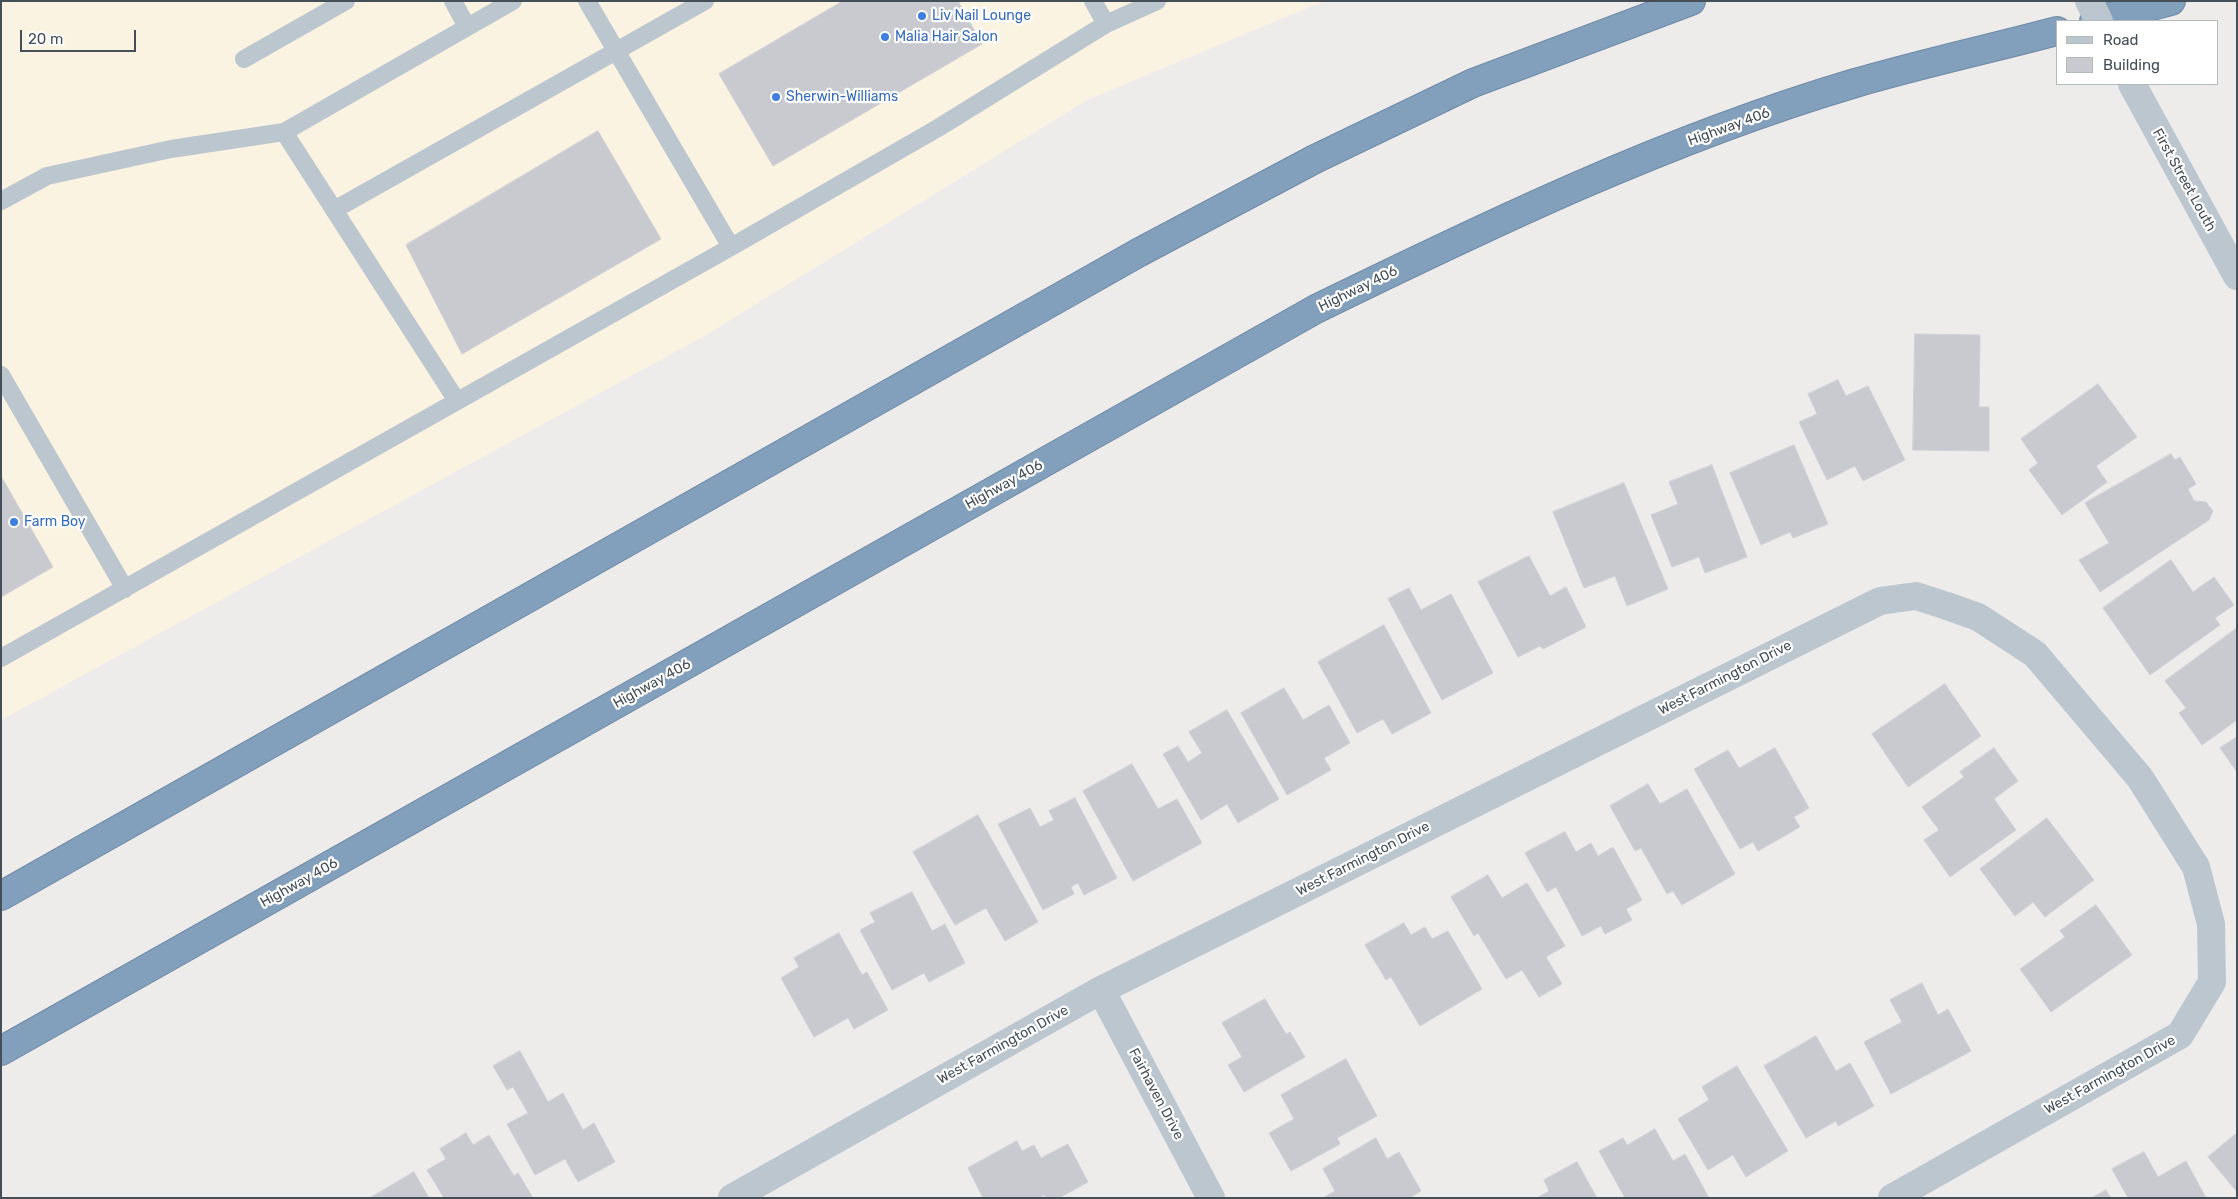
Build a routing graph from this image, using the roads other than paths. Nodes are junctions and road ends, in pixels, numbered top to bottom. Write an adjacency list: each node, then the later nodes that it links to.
1 (346, 1): 17 (lane)
2 (453, 1): 14 (lane)
3 (513, 1): 14 (lane)
4 (588, 1): 16 (lane)
5 (705, 1): 16 (lane)
6 (1093, 1): 13 (lane)
7 (1157, 1): 13 (lane)
8 (1690, 1): 28 (highway)
9 (2089, 1): 11 (street, bridge)
10 (2171, 1): 12 (highway)
11 (2098, 20)
12 (2098, 20)
13 (1106, 24): 22 (lane)
14 (467, 27): 19 (lane)
15 (2056, 31): 30 (highway, Highway 406)
16 (617, 51): 21 (lane); 22 (lane)
17 (244, 59)
18 (2133, 85): 23 (street, First Street Louth)
19 (284, 132): 20 (lane); 21 (lane)
20 (1, 201)
21 (334, 210): 25 (lane)
22 (731, 247): 25 (lane)
23 (2237, 276)
24 (1, 375): 26 (lane)
25 (456, 401): 26 (lane)
26 (125, 589): 27 (lane)
27 (1, 658)
28 (1, 896)
29 (1101, 990): 31 (street, West Farmington Drive); 32 (street, Fairhaven Drive); 33 (street, West Farmington Drive)
30 (1, 1051)
31 (732, 1198)
32 (1211, 1198)
33 (1892, 1198)

